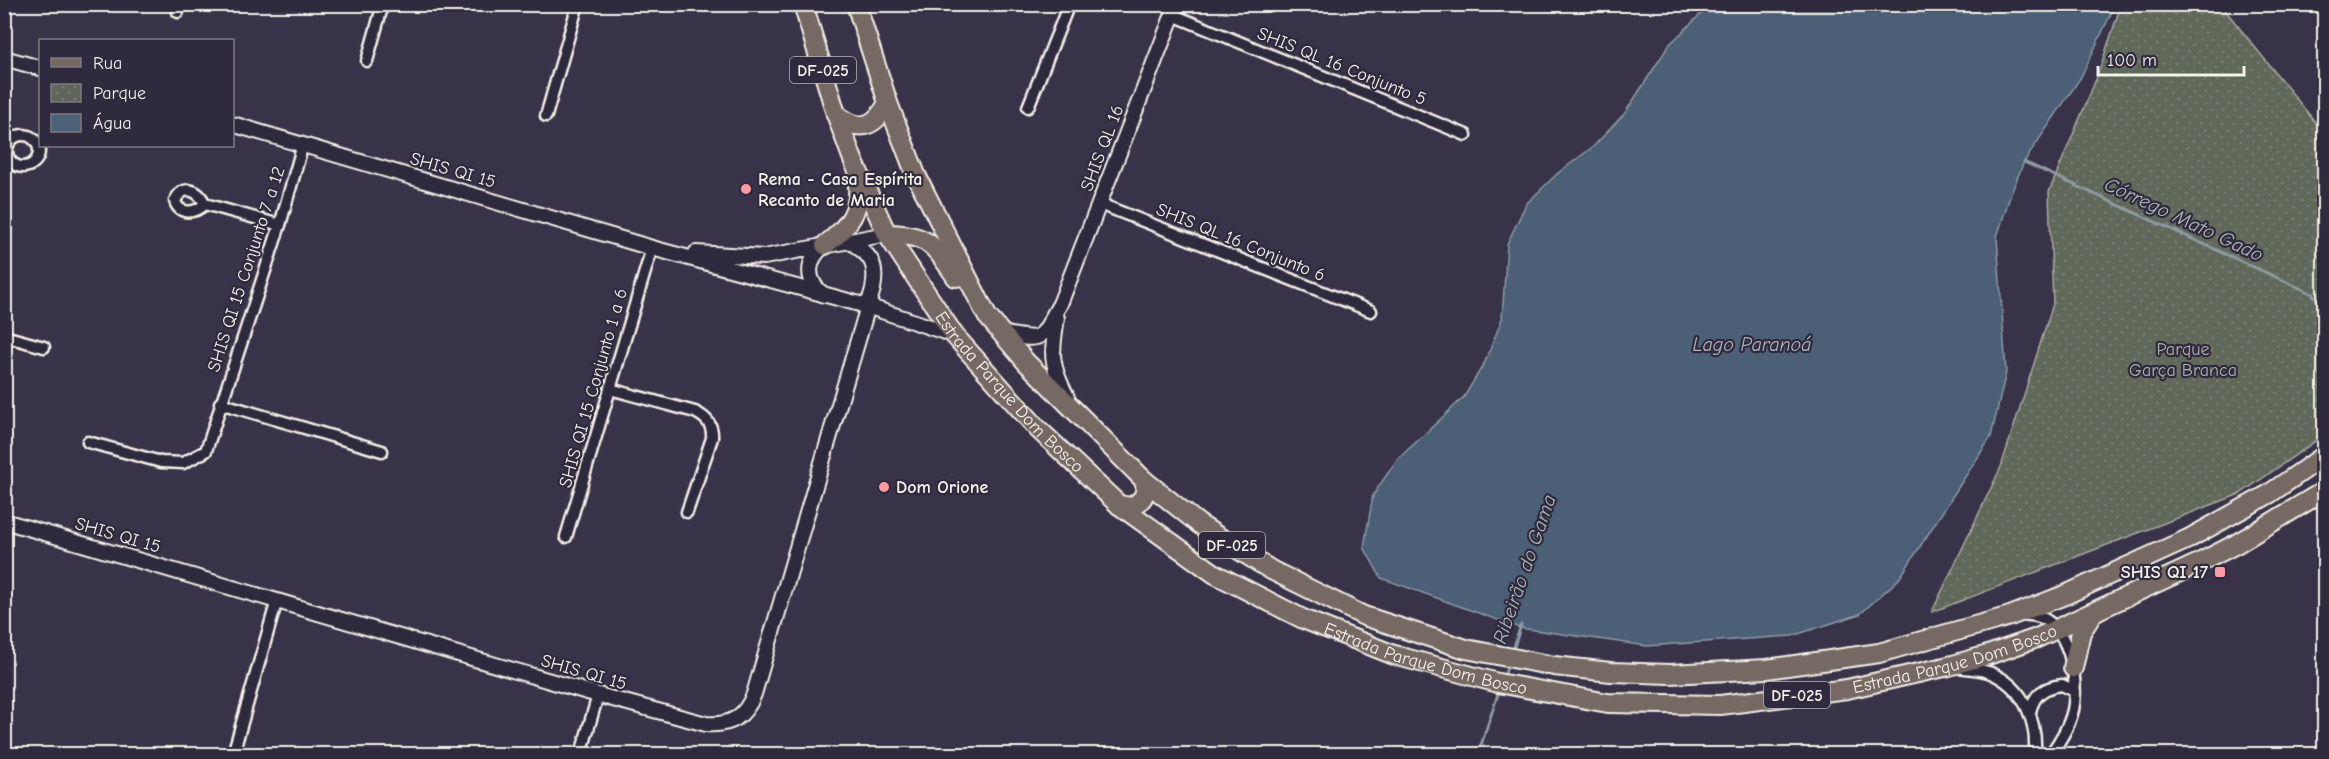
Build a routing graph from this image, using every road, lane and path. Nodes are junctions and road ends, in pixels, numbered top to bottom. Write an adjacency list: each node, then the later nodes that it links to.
1 (383, 4): 8 (street)
2 (578, 4): 13 (street)
3 (804, 4): 12 (main road, Estrada Parque Dom Bosco / DF-025)
4 (856, 4): 10 (main road, Estrada Parque Dom Bosco / DF-025)
5 (1070, 4): 11 (street)
6 (1175, 10): 15 (street, SHIS QL 16 Conjunto 5); 19 (street, SHIS QL 16)
7 (4, 58): 9 (street)
8 (367, 61)
9 (39, 68)
10 (888, 103): 12 (main road); 29 (main road, Estrada Parque Dom Bosco / DF-025)
11 (1028, 107)
12 (837, 114): 17 (main road, Estrada Parque Dom Bosco / DF-025)
13 (546, 116)
14 (234, 125): 16 (street, SHIS QI 15)
15 (1466, 135)
16 (303, 144): 20 (street, SHIS QI 15 Conjunto 7 a 12); 24 (street, SHIS QI 15)
17 (853, 160): 21 (main road, Estrada Parque Dom Bosco / DF-025); 23 (main road)
18 (205, 204): 20 (street)
19 (1100, 204): 26 (street, SHIS QL 16); 28 (street, SHIS QL 16 Conjunto 6)
20 (280, 225): 35 (street, SHIS QI 15 Conjunto 7 a 12)
21 (887, 234): 22 (street, SHIS QI 15); 29 (main road); 31 (main road, Estrada Parque Dom Bosco / DF-025)
22 (849, 241): 23 (street, SHIS QI 15); 27 (street)
23 (825, 245): 24 (street, SHIS QI 15); 25 (street)
24 (658, 249): 25 (street, SHIS QI 15); 34 (street, SHIS QI 15 Conjunto 1 a 6)
25 (826, 296): 27 (street, SHIS QI 15)
26 (1060, 304): 30 (street, SHIS QL 16); 36 (street, SHIS QL 16)
27 (867, 306): 31 (street, SHIS QI 15); 59 (street, SHIS QI 15)
28 (1371, 311)
29 (987, 316): 30 (main road, Estrada Parque Dom Bosco / DF-025)
30 (1002, 333): 36 (main road, Estrada Parque Dom Bosco / DF-025)
31 (954, 335): 42 (main road, Estrada Parque Dom Bosco / DF-025)
32 (4, 336): 33 (street)
33 (44, 347)
34 (610, 389): 43 (street); 45 (street, SHIS QI 15 Conjunto 1 a 6)
35 (220, 403): 37 (street, SHIS QI 15 Conjunto 7 a 12); 38 (street)
36 (1074, 413): 40 (main road, Estrada Parque Dom Bosco / DF-025)
37 (88, 442)
38 (382, 450)
39 (2325, 456): 46 (main road, Estrada Parque Dom Bosco / DF-025)
40 (1144, 480): 42 (main road); 54 (main road, Estrada Parque Dom Bosco / DF-025)
41 (2325, 491): 48 (main road, Estrada Parque Dom Bosco / DF-025)
42 (1119, 505): 57 (main road, Estrada Parque Dom Bosco / DF-025)
43 (687, 512)
44 (4, 521): 50 (street, SHIS QI 15)
45 (566, 537)
46 (2188, 539): 47 (main road, Estrada Parque Dom Bosco / DF-025); 48 (main road)
47 (2164, 551): 49 (main road); 52 (main road, Estrada Parque Dom Bosco / DF-025)
48 (2199, 563): 49 (main road, Estrada Parque Dom Bosco / DF-025)
49 (2171, 576): 51 (main road, Estrada Parque Dom Bosco / DF-025)
50 (277, 600): 59 (street, SHIS QI 15); 61 (street)
51 (2094, 612): 53 (main road, Estrada Parque Dom Bosco / DF-025); 56 (main road)
52 (2010, 616): 53 (street); 54 (main road, Estrada Parque Dom Bosco / DF-025)
53 (2058, 628): 55 (main road, Estrada Parque Dom Bosco / DF-025); 56 (street)
54 (1879, 653): 57 (main road)
55 (1949, 666): 57 (main road, Estrada Parque Dom Bosco / DF-025); 60 (street)
56 (2073, 668): 58 (street)
57 (1847, 689)
58 (2074, 691): 60 (street); 64 (street)
59 (598, 695): 62 (street)
60 (2030, 712): 63 (street)
61 (233, 754)
62 (580, 754)
63 (2035, 754)
64 (2051, 754)

